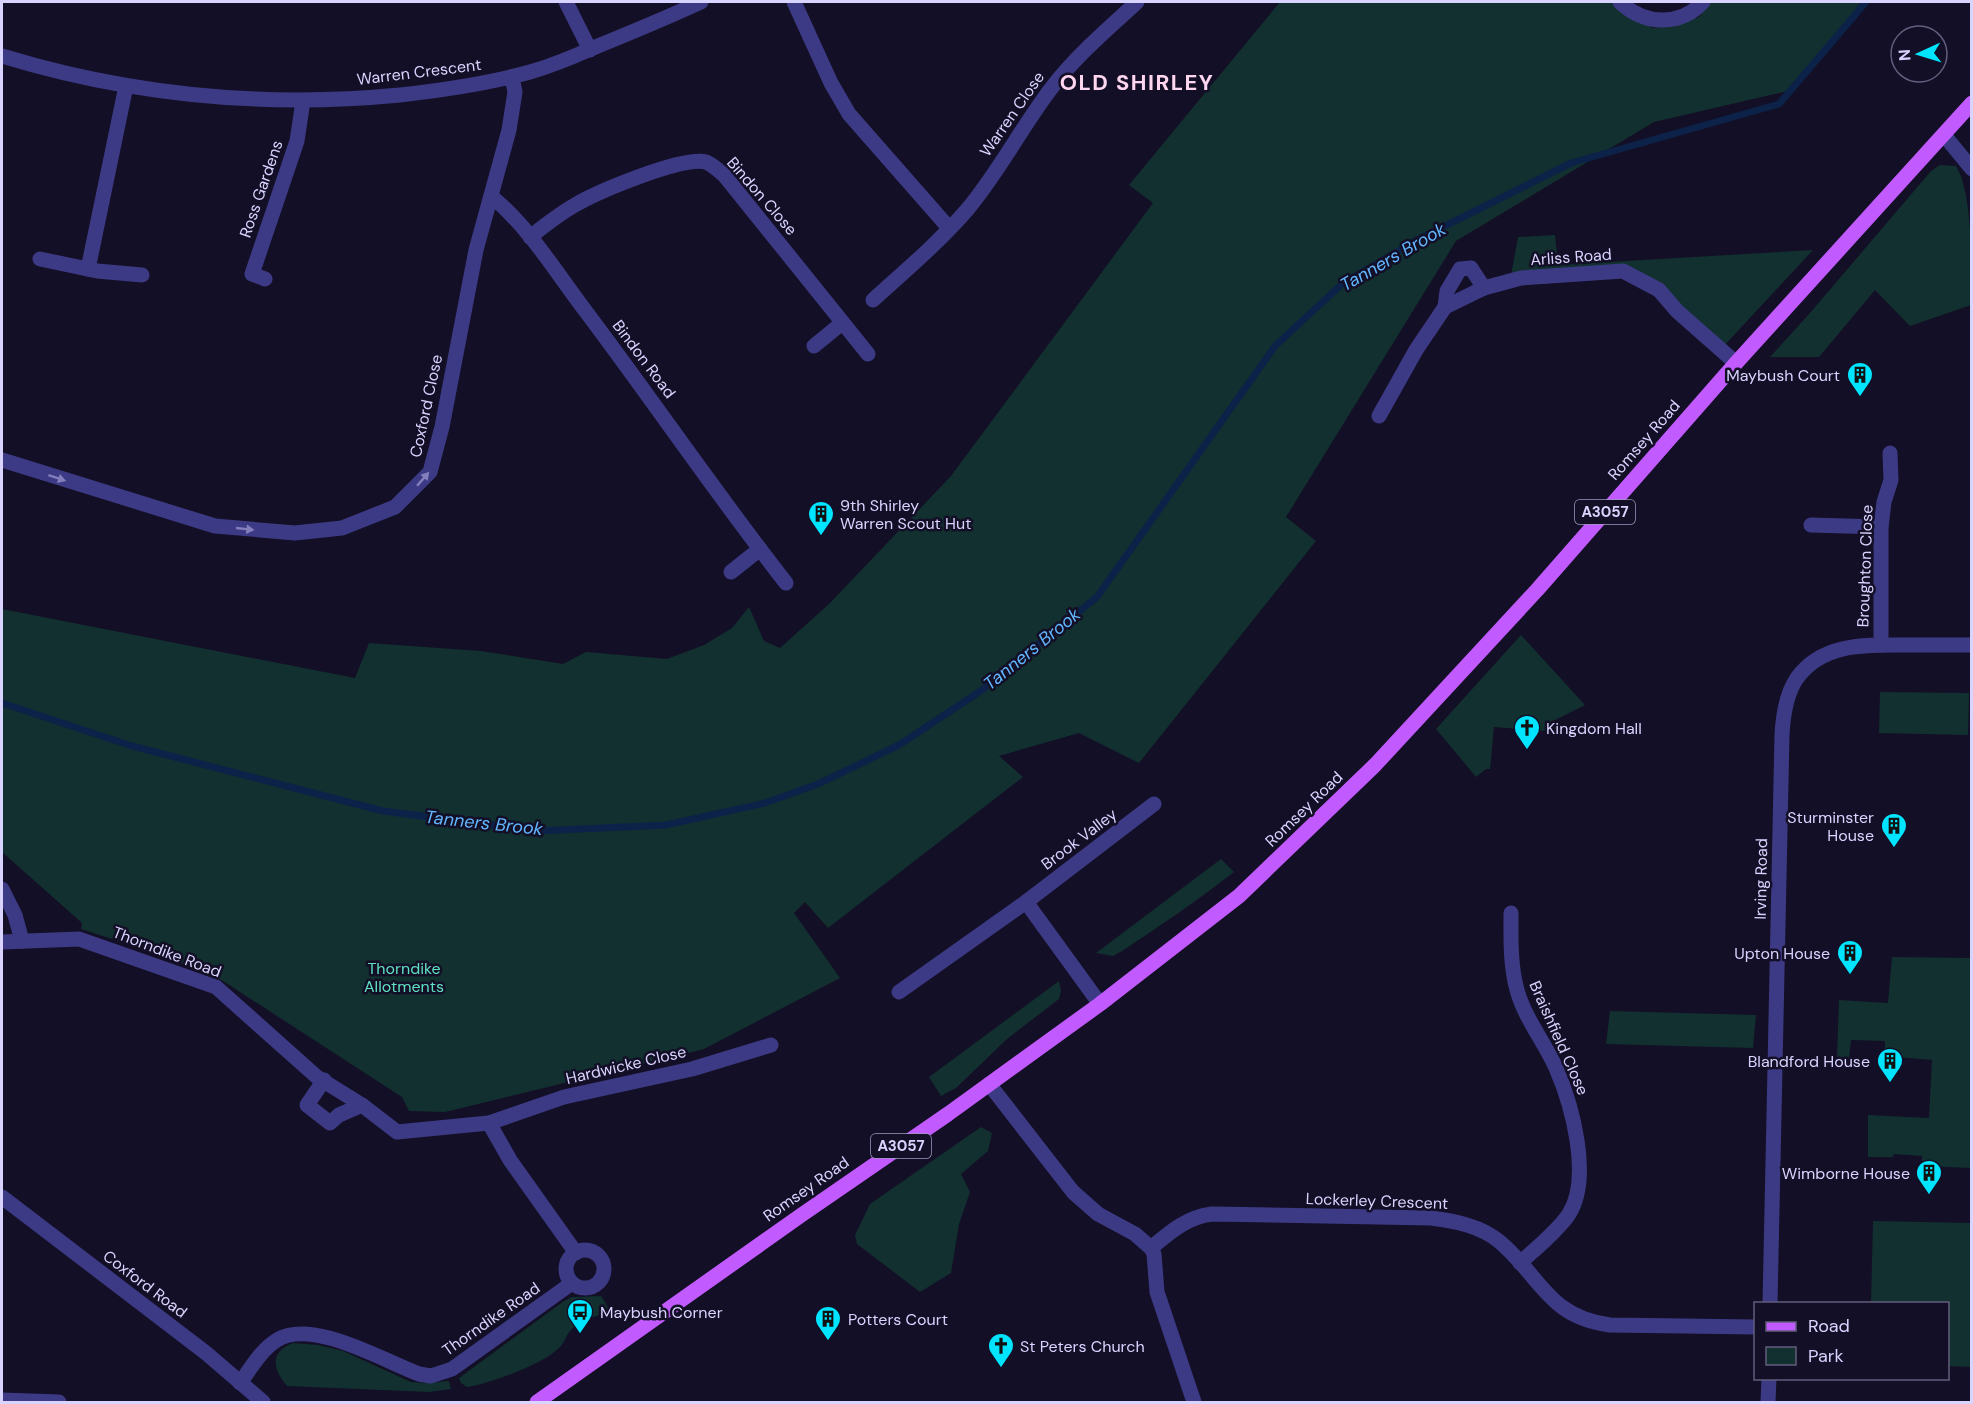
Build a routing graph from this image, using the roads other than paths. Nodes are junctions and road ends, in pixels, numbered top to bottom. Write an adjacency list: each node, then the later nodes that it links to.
1 (566, 2): 7 (street)
2 (701, 2): 7 (street, Warren Crescent)
3 (794, 2): 16 (street)
4 (1137, 2): 16 (street, Warren Close)
5 (1620, 2): 6 (street)
6 (1703, 2)
7 (590, 50): 9 (street, Warren Crescent)
8 (2, 56): 10 (street, Warren Crescent)
9 (512, 77): 11 (street, Warren Crescent); 15 (street, Coxford Close)
10 (126, 86): 11 (street, Warren Crescent); 19 (street)
11 (303, 101): 21 (street, Ross Gardens)
12 (1971, 103): 13 (main road, Romsey Road / A3057)
13 (1944, 135): 14 (street); 28 (main road, Romsey Road / A3057)
14 (1971, 169)
15 (492, 196): 17 (street, Bindon Road); 31 (street, Coxford Close, one-way to 15)
16 (949, 228): 23 (street, Warren Close)
17 (530, 237): 25 (street, Bindon Close); 34 (street, Bindon Road)
18 (39, 259): 19 (street)
19 (88, 269): 20 (street)
20 (142, 275)
21 (265, 279)
22 (1484, 288): 24 (street, Arliss Road); 24 (street); 28 (street, Arliss Road)
23 (873, 300)
24 (1445, 307): 29 (street)
25 (842, 323): 26 (street); 27 (street, Bindon Close)
26 (814, 346)
27 (868, 354)
28 (1736, 363): 46 (main road, Romsey Road / A3057)
29 (1379, 416)
30 (1890, 453): 33 (street, Broughton Close)
31 (2, 460)
32 (1811, 525): 33 (street)
33 (1881, 527): 37 (street, Broughton Close)
34 (760, 549): 35 (street); 36 (street, Bindon Road)
35 (731, 572)
36 (786, 583)
37 (1881, 645): 38 (street, Irving Road); 57 (street, Irving Road)
38 (1971, 645)
39 (1154, 804): 41 (street, Brook Valley)
40 (2, 889): 43 (street)
41 (1026, 902): 45 (street, Brook Valley); 46 (street)
42 (1511, 912): 55 (street, Braishfield Close)
43 (21, 941): 44 (street, Thorndike Road); 48 (street, Thorndike Road)
44 (2, 942)
45 (899, 992)
46 (1100, 1004): 49 (main road, Romsey Road / A3057)
47 (771, 1045): 51 (street, Hardwicke Close)
48 (324, 1080): 50 (street, Thorndike Road); 50 (street)
49 (989, 1084): 53 (street); 64 (main road, Romsey Road / A3057)
50 (362, 1105): 51 (street, Thorndike Road)
51 (489, 1123): 54 (street)
52 (2, 1197): 60 (street, Coxford Road)
53 (1151, 1248): 55 (street, Lockerley Crescent); 65 (street)
54 (576, 1253): 56 (street); 56 (street)
55 (1520, 1263): 58 (street, Lockerley Crescent)
56 (572, 1283): 60 (street, Thorndike Road)
57 (1770, 1302)
58 (1754, 1327)
59 (1768, 1380): 66 (street)
60 (240, 1383): 63 (street, Coxford Road)
61 (2, 1400): 62 (street)
62 (59, 1402)
63 (263, 1402)
64 (537, 1402)
65 (1194, 1402)
66 (1768, 1402)

